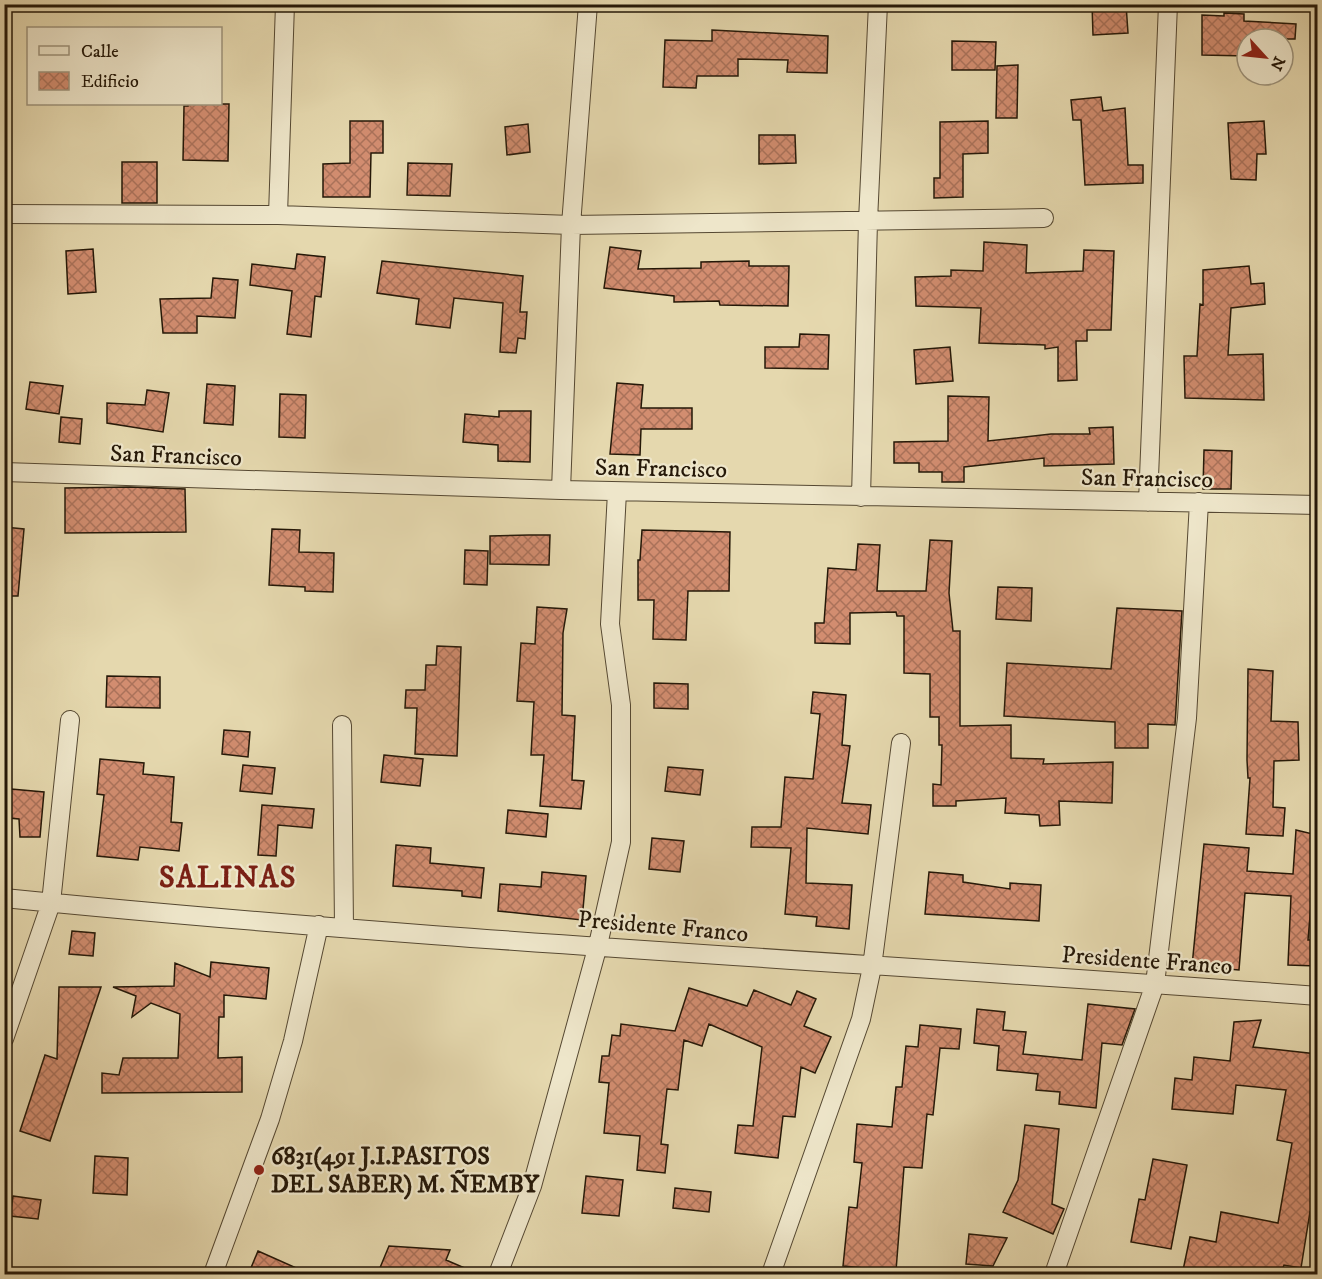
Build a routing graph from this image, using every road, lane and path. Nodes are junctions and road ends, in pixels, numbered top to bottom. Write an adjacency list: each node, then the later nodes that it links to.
1 (285, 4): 6 (street)
2 (588, 4): 9 (street)
3 (878, 4): 8 (street)
4 (1168, 4): 14 (street)
5 (4, 214): 6 (street)
6 (278, 215): 9 (street)
7 (1044, 218): 8 (street)
8 (868, 221): 9 (street); 13 (street)
9 (571, 225): 11 (street)
10 (4, 472): 11 (street, San Francisco)
11 (561, 490): 12 (street, San Francisco)
12 (617, 492): 13 (street, San Francisco); 24 (street)
13 (861, 496): 14 (street, San Francisco)
14 (1148, 502): 15 (street, San Francisco)
15 (1199, 502): 16 (street, San Francisco); 26 (street)
16 (1317, 505)
17 (70, 720): 21 (street)
18 (342, 725): 23 (street)
19 (901, 743): 25 (street)
20 (4, 898): 21 (street, Presidente Franco)
21 (51, 903): 22 (street, Presidente Franco); 28 (street)
22 (320, 925): 23 (street, Presidente Franco); 29 (street)
23 (344, 927): 24 (street, Presidente Franco)
24 (598, 945): 25 (street, Presidente Franco); 30 (street)
25 (872, 967): 26 (street, Presidente Franco); 31 (street)
26 (1155, 984): 27 (street, Presidente Franco); 32 (street)
27 (1317, 996)
28 (4, 1039)
29 (213, 1275)
30 (498, 1275)
31 (771, 1275)
32 (1054, 1275)

